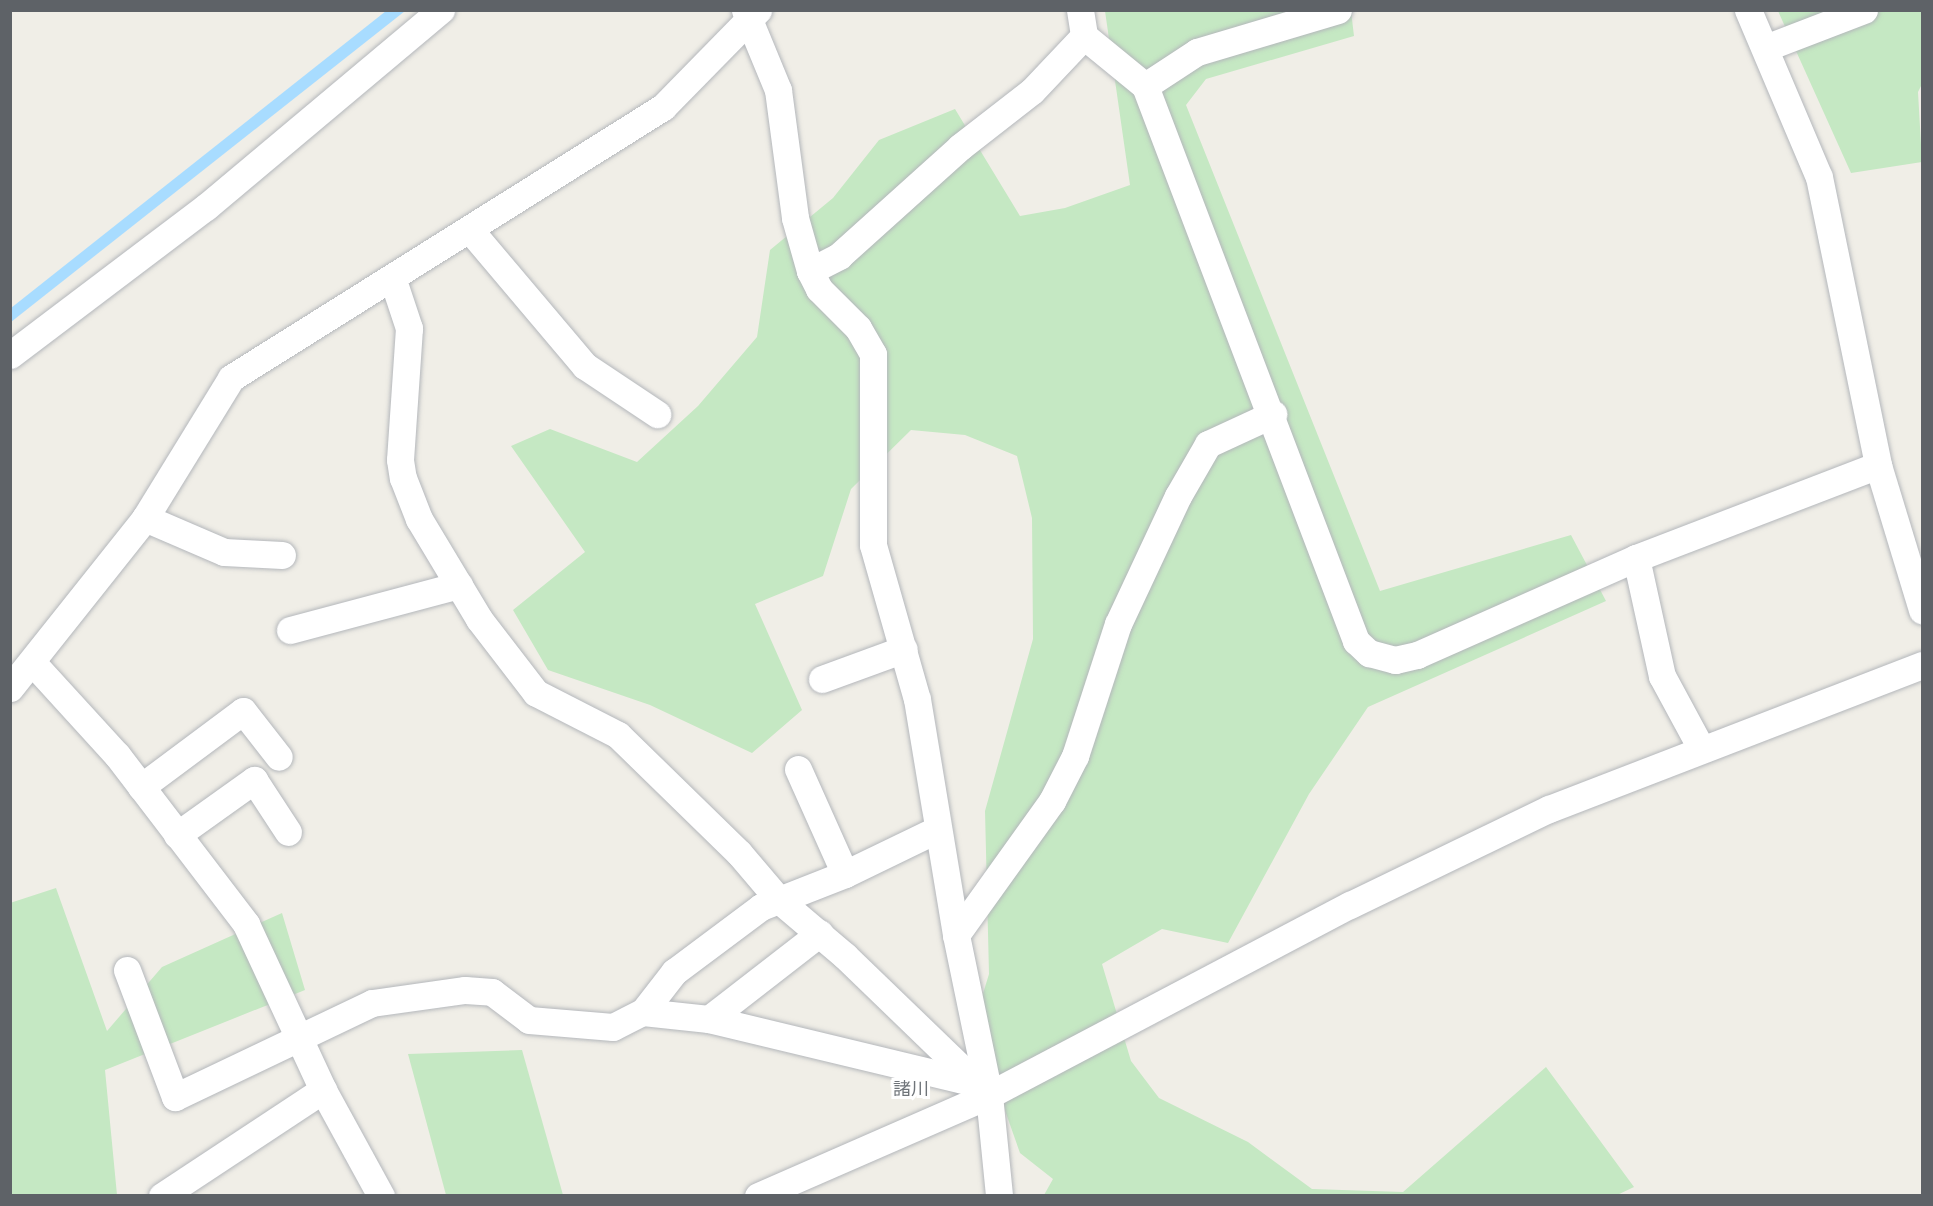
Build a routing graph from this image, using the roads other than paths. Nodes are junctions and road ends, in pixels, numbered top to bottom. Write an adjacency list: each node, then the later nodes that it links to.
1 (441, 10): 12 (street)
2 (1338, 10): 8 (street)
3 (1748, 10): 7 (street)
4 (1864, 10): 7 (street)
5 (751, 13): 9 (street); 10 (street)
6 (1082, 23): 8 (street); 10 (street)
7 (1765, 48): 15 (street)
8 (1145, 86): 14 (street)
9 (470, 230): 11 (street); 13 (street)
10 (810, 271): 22 (street)
11 (393, 280): 16 (street); 19 (street)
12 (10, 355)
13 (657, 414)
14 (1273, 414): 18 (street); 37 (street)
15 (1878, 465): 18 (street); 20 (street)
16 (145, 519): 17 (street); 23 (street)
17 (282, 555)
18 (1636, 558): 27 (street)
19 (459, 585): 21 (street); 35 (street)
20 (1923, 610)
21 (290, 630)
22 (904, 649): 25 (street); 31 (street)
23 (32, 662): 26 (street); 30 (street)
24 (1923, 665): 27 (street)
25 (822, 679)
26 (10, 688)
27 (1701, 748): 42 (street)
28 (279, 757): 30 (street)
29 (798, 769): 34 (street)
30 (141, 787): 33 (street)
31 (938, 829): 34 (street); 37 (street)
32 (288, 832): 33 (street)
33 (177, 835): 41 (street)
34 (846, 874): 35 (street)
35 (779, 900): 36 (street); 39 (street)
36 (820, 933): 40 (street); 42 (street)
37 (956, 935): 42 (street)
38 (127, 970): 41 (street)
39 (643, 1012): 40 (street); 41 (street)
40 (709, 1018): 42 (street)
41 (301, 1037): 43 (street)
42 (982, 1089): 46 (street); 47 (street)
43 (323, 1090): 44 (street); 45 (street)
44 (162, 1196)
45 (381, 1196)
46 (758, 1196)
47 (999, 1196)

